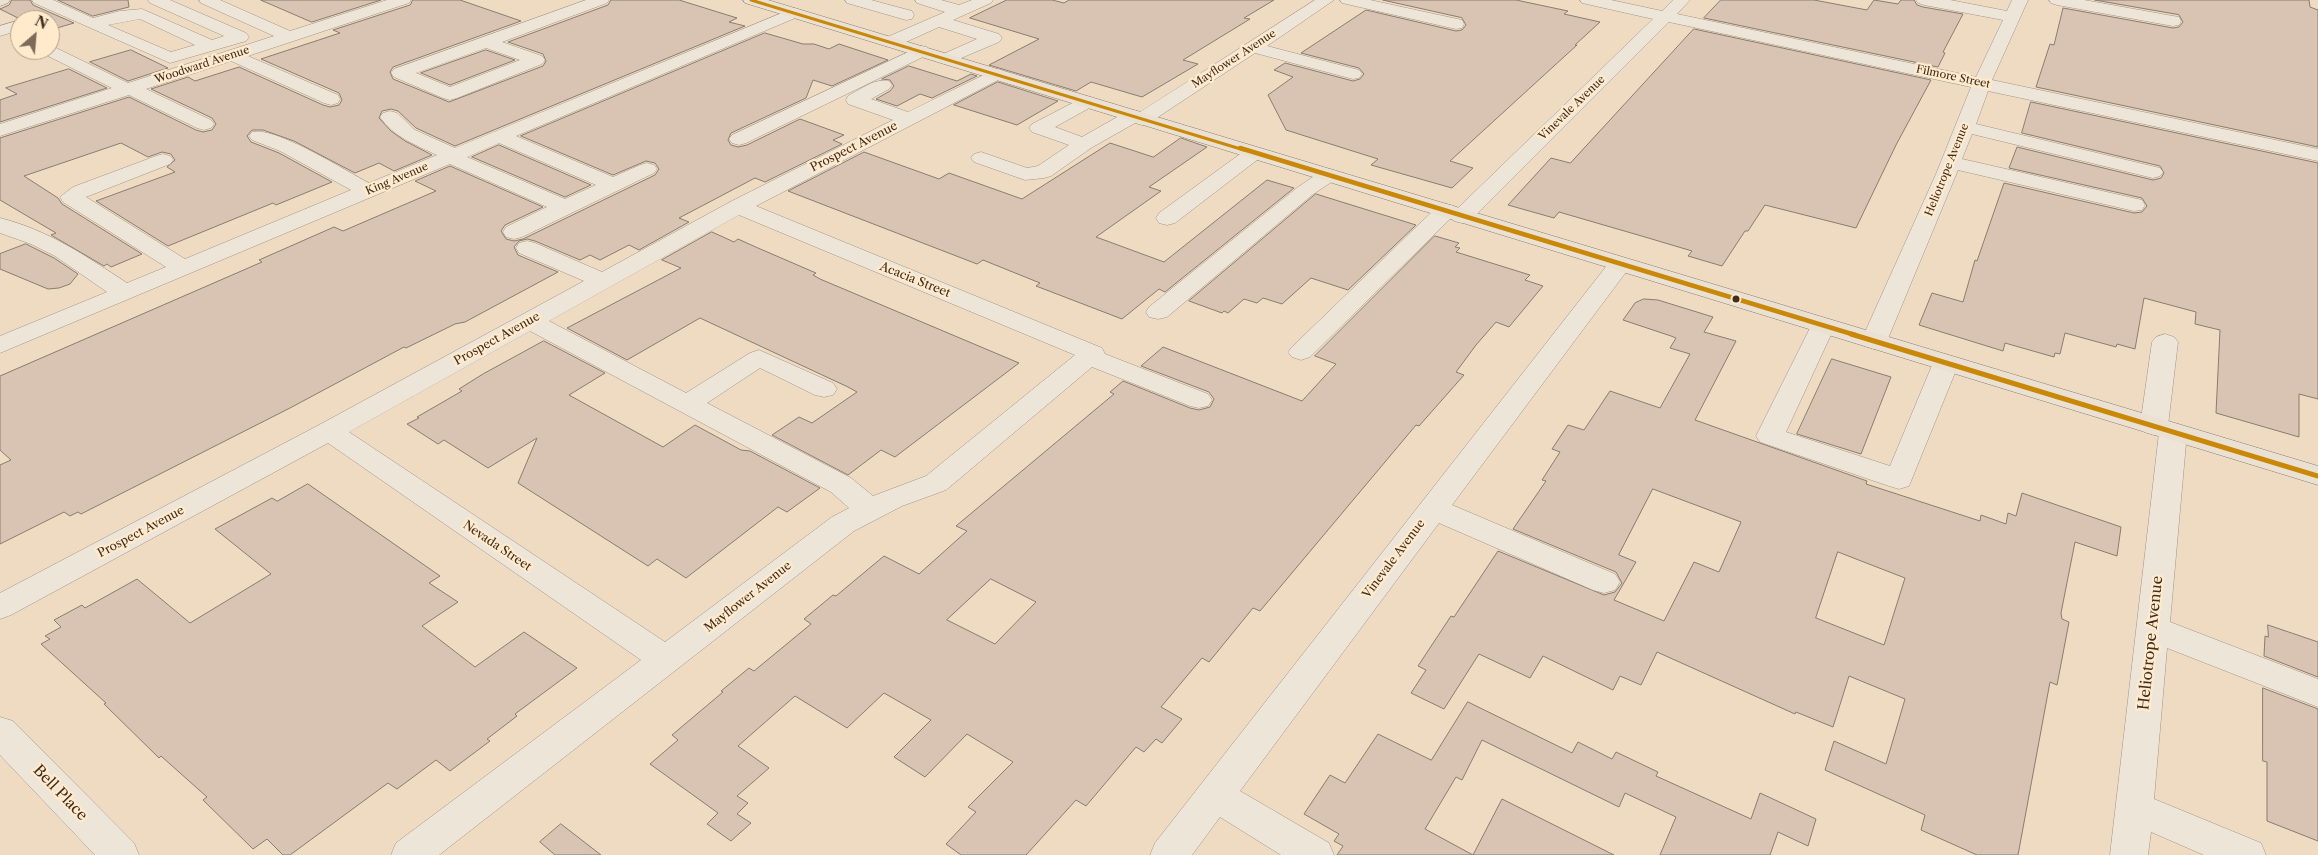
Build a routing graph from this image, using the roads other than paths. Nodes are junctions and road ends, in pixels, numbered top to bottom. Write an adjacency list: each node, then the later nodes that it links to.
1 (207, 0): 27 (street)
2 (403, 0): 27 (street, Woodward Avenue)
3 (601, 0): 28 (street)
4 (751, 0): 14 (main road)
5 (853, 0): 20 (street)
6 (923, 0): 18 (street)
7 (985, 0): 18 (street)
8 (1588, 0): 21 (street, Filmore Street)
9 (1682, 0): 21 (street, Vinevale Avenue)
10 (1924, 0): 16 (street)
11 (2057, 0): 24 (street)
12 (33, 1): 17 (street); 25 (street)
13 (158, 1): 19 (street); 31 (street)
14 (783, 6): 29 (main road); 50 (street, King Avenue)
15 (1332, 7): 23 (street); 26 (street); 30 (street, Mayflower Avenue)
16 (2016, 8): 39 (street, Heliotrope Avenue)
17 (43, 10)
18 (961, 11): 22 (street)
19 (142, 14): 25 (street); 31 (street)
20 (906, 16)
21 (1667, 17): 39 (street, Filmore Street); 67 (street, Vinevale Avenue)
22 (938, 21): 29 (street); 35 (street)
23 (1368, 21)
24 (2173, 21)
25 (92, 24): 33 (street)
26 (1456, 24)
27 (290, 37): 31 (street, Woodward Avenue)
28 (486, 42): 28 (street)
29 (891, 42): 32 (main road)
30 (1252, 47): 38 (street); 44 (street, Mayflower Avenue)
31 (228, 48): 33 (street); 36 (street, Woodward Avenue); 41 (street)
32 (921, 52): 35 (main road); 51 (street)
33 (186, 54): 36 (street)
34 (60, 55): 40 (street)
35 (943, 58): 37 (main road); 45 (street)
36 (207, 63): 40 (street, Woodward Avenue)
37 (996, 74): 42 (main road); 45 (street, Prospect Avenue)
38 (1353, 74)
39 (1982, 83): 47 (street, Heliotrope Avenue); 54 (street, Filmore Street)
40 (128, 89): 46 (street); 48 (street, Woodward Avenue)
41 (331, 98)
42 (1086, 102): 44 (main road); 52 (street)
43 (390, 117): 55 (street)
44 (1137, 117): 52 (street, Mayflower Avenue); 53 (main road)
45 (909, 119): 66 (street, Prospect Avenue)
46 (204, 124)
47 (1965, 127): 58 (street, Heliotrope Avenue); 60 (street)
48 (0, 130)
49 (259, 136): 63 (street)
50 (499, 136): 55 (street, King Avenue); 62 (street)
51 (739, 139)
52 (1084, 144): 56 (street, Mayflower Avenue)
53 (1254, 153): 61 (main road); 68 (street)
54 (2318, 155)
55 (452, 156): 63 (street, King Avenue); 65 (street)
56 (981, 158)
57 (163, 160): 71 (street)
58 (1951, 162): 64 (street); 77 (street, Heliotrope Avenue)
59 (647, 168): 62 (street)
60 (2153, 172)
61 (1329, 175): 67 (main road); 74 (street)
62 (613, 185): 65 (street)
63 (368, 191): 71 (street, King Avenue)
64 (2134, 205)
65 (565, 207): 72 (street)
66 (738, 207): 72 (street, Prospect Avenue); 81 (street, Acacia Street)
67 (1454, 213): 70 (main road); 80 (street, Vinevale Avenue)
68 (1167, 218)
69 (0, 225): 73 (street)
70 (1620, 264): 76 (main road); 89 (street, Vinevale Avenue)
71 (183, 268): 73 (street, King Avenue)
72 (603, 281): 75 (street, Prospect Avenue)
73 (125, 293): 79 (street, King Avenue)
74 (1158, 312)
75 (530, 321): 85 (street); 87 (street, Prospect Avenue)
76 (1823, 326): 77 (main road); 82 (street)
77 (1874, 341): 82 (main road)
78 (2165, 342): 86 (street, Heliotrope Avenue)
79 (0, 345)
80 (1301, 352)
81 (1090, 355): 84 (street, Acacia Street); 90 (street, Mayflower Avenue)
82 (1946, 363): 86 (main road)
83 (824, 389): 85 (street)
84 (1200, 400)
85 (687, 404): 90 (street)
86 (2164, 429): 88 (main road); 93 (street, Heliotrope Avenue)
87 (329, 431): 92 (street, Prospect Avenue); 94 (street, Nevada Street)
88 (2318, 476)
89 (1433, 509): 91 (street); 97 (street, Vinevale Avenue)
90 (870, 510): 94 (street, Mayflower Avenue)
91 (1604, 582)
92 (0, 607)
93 (2152, 629): 95 (street); 98 (street, Heliotrope Avenue)
94 (666, 660): 100 (street, Mayflower Avenue)
95 (2318, 693)
96 (0, 731): 99 (street, Bell Place)
97 (1214, 795): 101 (street, Vinevale Avenue); 102 (street)
98 (2134, 808): 103 (street, Heliotrope Avenue); 104 (street)
99 (120, 855)
100 (410, 855)
101 (1169, 855)
102 (1316, 855)
103 (2129, 855)
104 (2247, 855)

